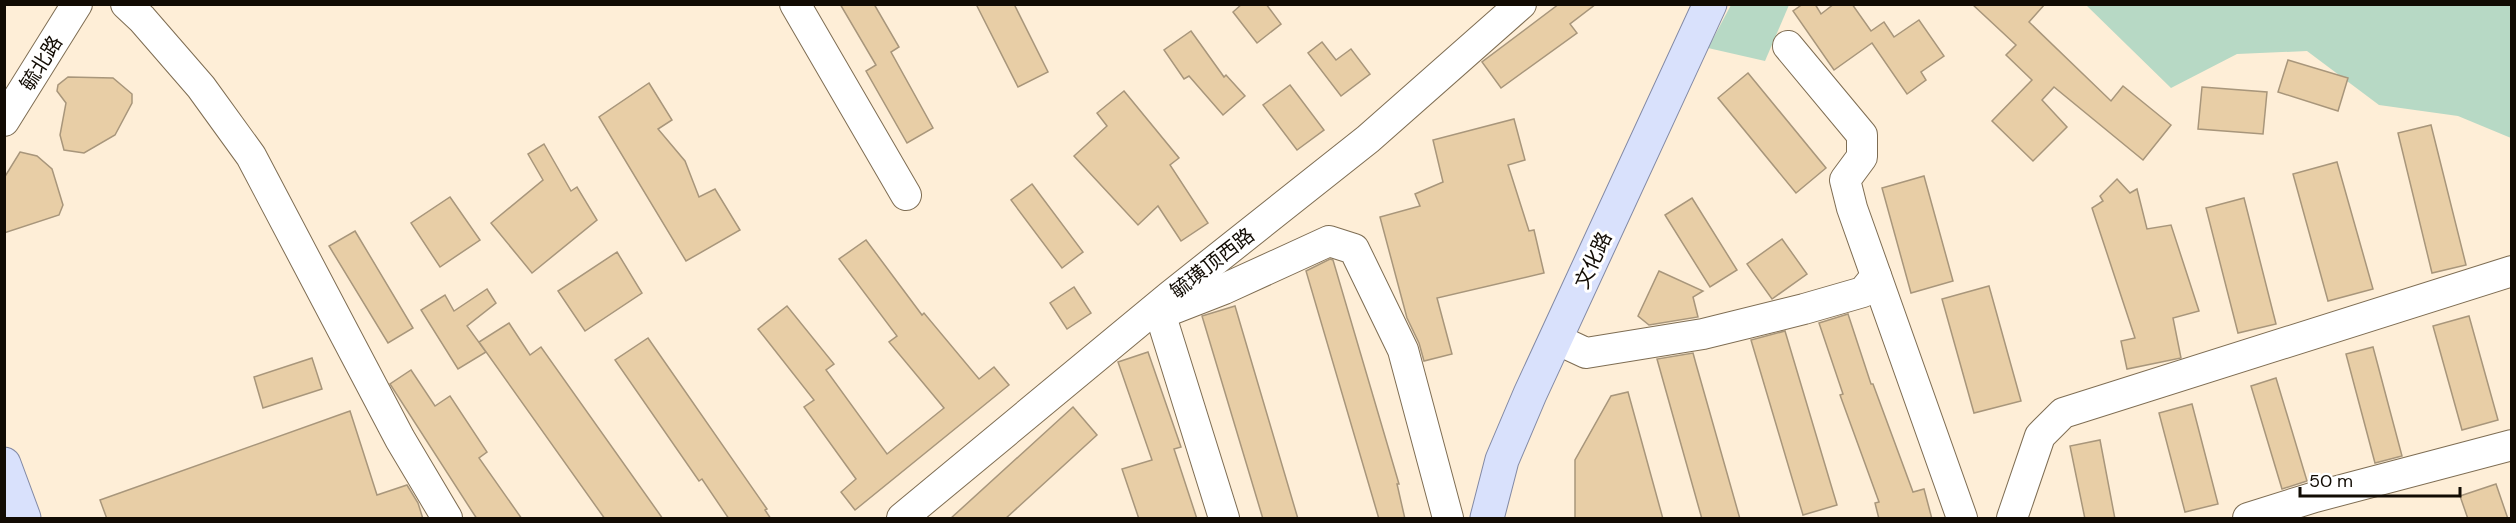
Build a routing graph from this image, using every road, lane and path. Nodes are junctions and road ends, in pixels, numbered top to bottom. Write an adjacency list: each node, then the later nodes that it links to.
1 (77, 4): 7 (street, 毓北路)
2 (126, 4): 17 (street)
3 (795, 4): 8 (street)
4 (1521, 4): 13 (street, 毓璜顶西路)
5 (1710, 4): 12 (main road, 文化路)
6 (1788, 46): 10 (street)
7 (4, 121)
8 (906, 195)
9 (2511, 271): 23 (street)
10 (1876, 276): 12 (street); 22 (street)
11 (1161, 314): 13 (street); 19 (street); 20 (street)
12 (1556, 339): 21 (main road, 文化路)
13 (1117, 340): 18 (street, 毓璜顶西路)
14 (2511, 445): 24 (street)
15 (4, 464): 16 (main road)
16 (24, 519)
17 (447, 519)
18 (903, 519)
19 (1224, 519)
20 (1448, 519)
21 (1487, 519)
22 (1962, 519)
23 (2012, 519)
24 (2248, 519)

